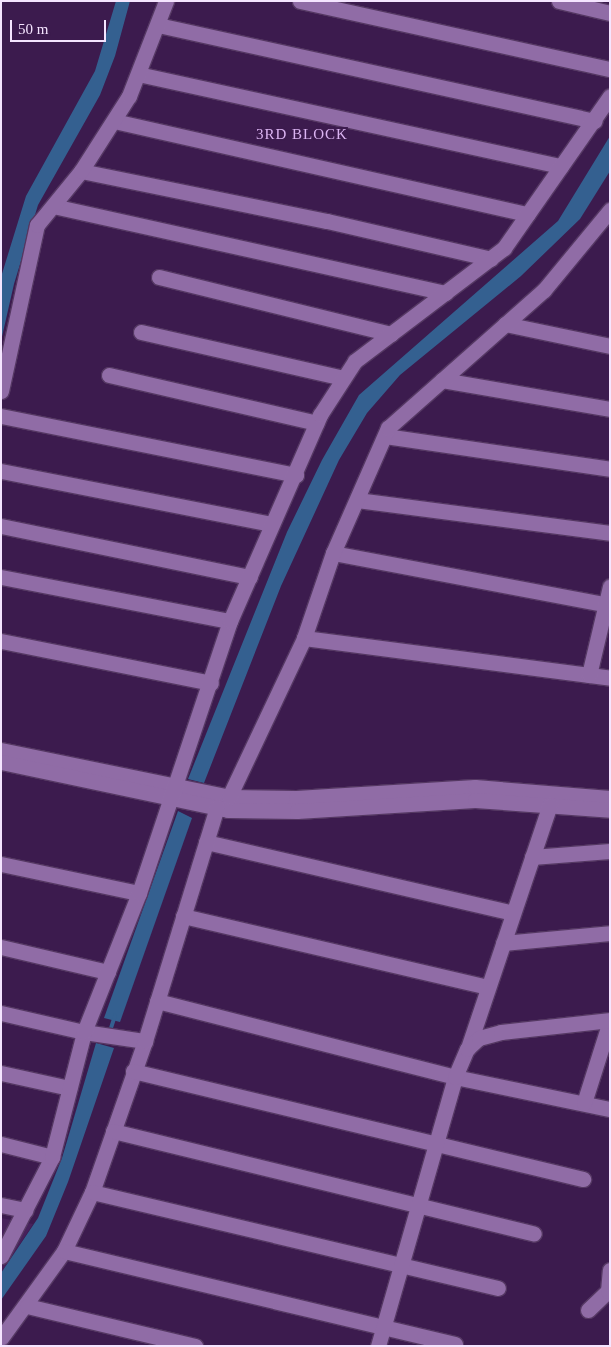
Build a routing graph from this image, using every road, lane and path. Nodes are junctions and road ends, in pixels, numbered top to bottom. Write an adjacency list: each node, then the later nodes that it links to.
1 (166, 1): 5 (street)
2 (300, 1): 6 (street)
3 (559, 1): 4 (street)
4 (610, 13)
5 (158, 25): 7 (street); 10 (street)
6 (610, 69)
7 (138, 74): 9 (street); 11 (street)
8 (610, 96): 10 (street)
9 (114, 121): 12 (street); 15 (street)
10 (596, 121): 11 (street)
11 (561, 166): 15 (street)
12 (81, 171): 13 (street); 16 (street)
13 (54, 206): 18 (street); 26 (street)
14 (610, 210): 19 (street)
15 (528, 214): 16 (street)
16 (491, 259): 18 (street)
17 (159, 277): 21 (street)
18 (445, 293): 21 (street)
19 (505, 324): 22 (street); 25 (street)
20 (141, 332): 24 (street)
21 (391, 334): 24 (street)
22 (610, 346)
23 (109, 375): 29 (street)
24 (343, 378): 29 (street)
25 (442, 380): 27 (street); 30 (street)
26 (1, 391)
27 (610, 409)
28 (1, 416): 33 (street)
29 (317, 423): 33 (street)
30 (385, 436): 31 (street); 34 (street)
31 (610, 469)
32 (1, 471): 35 (street)
33 (296, 475): 35 (street)
34 (356, 500): 37 (street); 38 (street)
35 (270, 524): 40 (street)
36 (1, 526): 40 (street)
37 (610, 534)
38 (333, 553): 42 (street); 44 (street)
39 (1, 577): 43 (street)
40 (250, 577): 43 (street)
41 (610, 586): 42 (street)
42 (604, 604): 46 (street)
43 (230, 621): 48 (street)
44 (304, 638): 46 (street); 52 (street)
45 (1, 641): 48 (street)
46 (589, 675): 47 (street)
47 (610, 678)
48 (211, 683): 51 (street)
49 (1, 750): 51 (street)
50 (1, 762): 51 (street)
51 (174, 792): 52 (street); 55 (street); 61 (street)
52 (229, 797): 53 (street)
53 (610, 798)
54 (550, 806): 55 (street); 56 (street); 59 (street)
55 (217, 807): 57 (street)
56 (610, 810)
57 (206, 842): 62 (street); 63 (street)
58 (610, 851): 59 (street)
59 (532, 857): 62 (street)
60 (1, 864): 61 (street)
61 (139, 893): 67 (street)
62 (513, 913): 65 (street)
63 (183, 916): 68 (street); 69 (street)
64 (610, 933): 65 (street)
65 (503, 943): 68 (street)
66 (1, 947): 67 (street)
67 (108, 972): 72 (street)
68 (488, 987): 74 (street)
69 (157, 1001): 73 (street); 77 (street)
70 (1, 1013): 72 (street)
71 (610, 1020): 74 (street); 79 (street)
72 (84, 1032): 73 (street); 78 (street)
73 (145, 1041): 75 (street)
74 (467, 1049): 77 (street)
75 (132, 1071): 81 (street); 84 (street)
76 (1, 1072): 78 (street)
77 (455, 1077): 79 (street); 87 (street)
78 (70, 1088): 83 (street)
79 (584, 1103): 80 (street)
80 (610, 1109)
81 (113, 1131): 85 (street); 87 (street)
82 (1, 1144): 83 (street)
83 (52, 1157): 88 (street)
84 (583, 1179)
85 (92, 1192): 90 (street); 92 (street)
86 (1, 1205): 88 (street)
87 (418, 1206): 89 (street); 92 (street)
88 (25, 1210): 91 (street)
89 (534, 1234)
90 (64, 1251): 95 (street); 97 (street)
91 (1, 1256)
92 (401, 1265): 94 (street); 97 (street)
93 (609, 1273): 96 (street)
94 (498, 1288)
95 (27, 1306): 98 (street); 100 (street)
96 (588, 1310)
97 (384, 1327): 99 (street); 101 (street)
98 (1, 1338)
99 (455, 1344)
100 (195, 1346)
101 (378, 1346)

